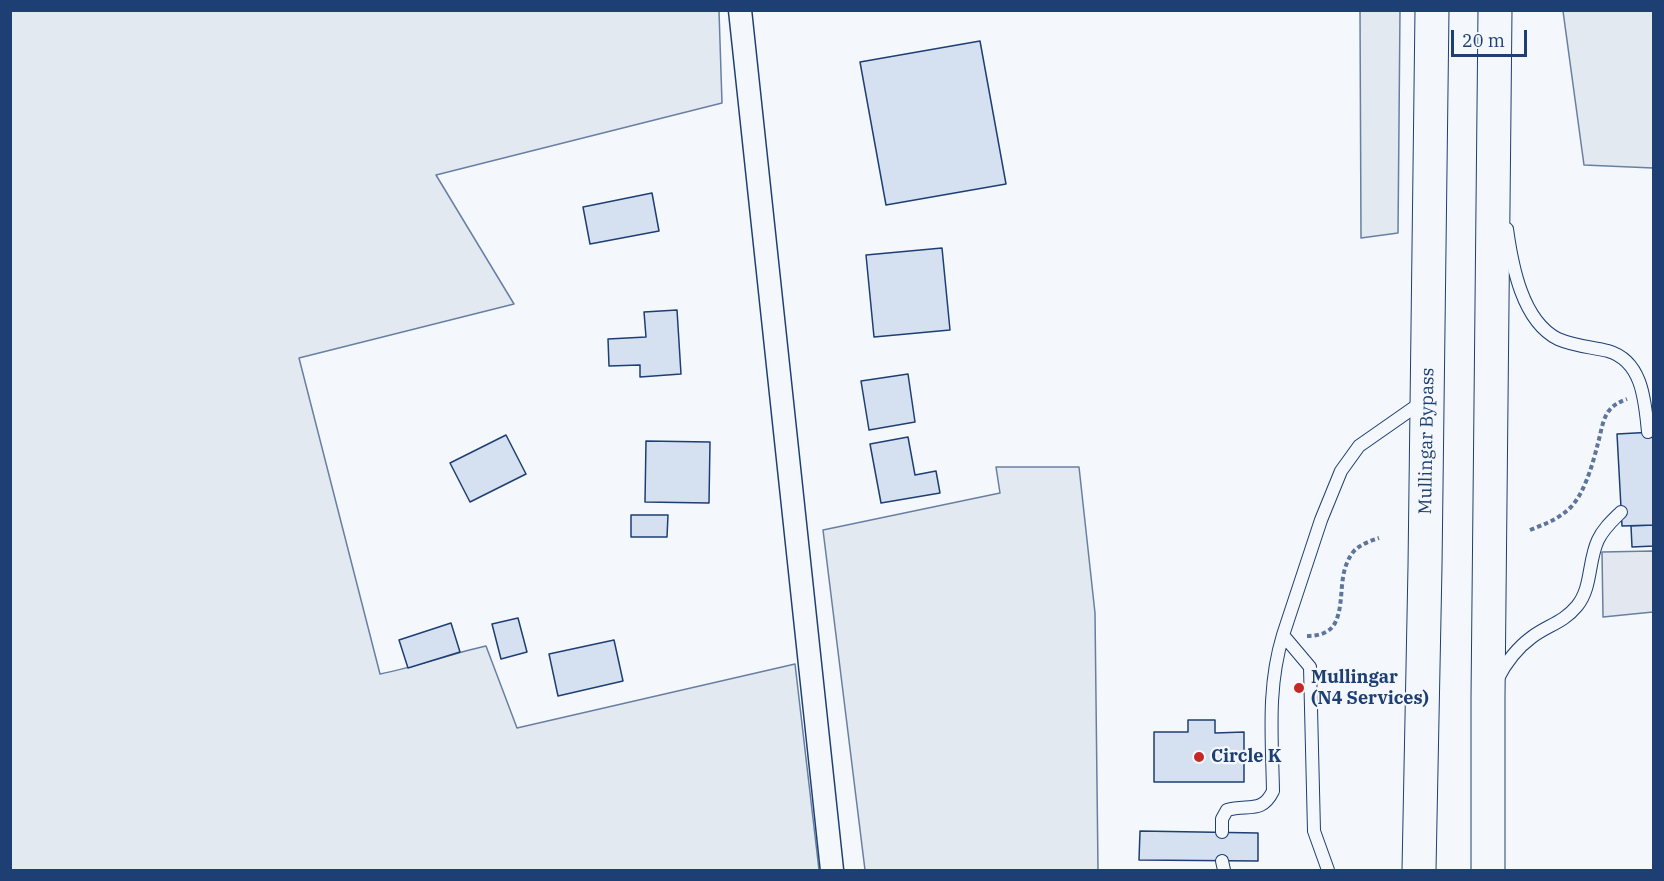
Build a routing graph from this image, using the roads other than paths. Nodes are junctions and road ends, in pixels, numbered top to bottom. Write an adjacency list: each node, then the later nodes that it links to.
1 (740, 10): 11 (street)
2 (1432, 10): 5 (highway, Mullingar Bypass)
3 (1495, 10): 4 (highway)
4 (1493, 136): 6 (lane); 9 (highway)
5 (1427, 398): 8 (lane); 13 (highway, Mullingar Bypass)
6 (1648, 432)
7 (1621, 512): 9 (lane)
8 (1283, 635): 10 (lane); 12 (lane)
9 (1488, 697): 14 (highway)
10 (1222, 832)
11 (832, 870)
12 (1328, 870)
13 (1419, 870)
14 (1488, 870)

